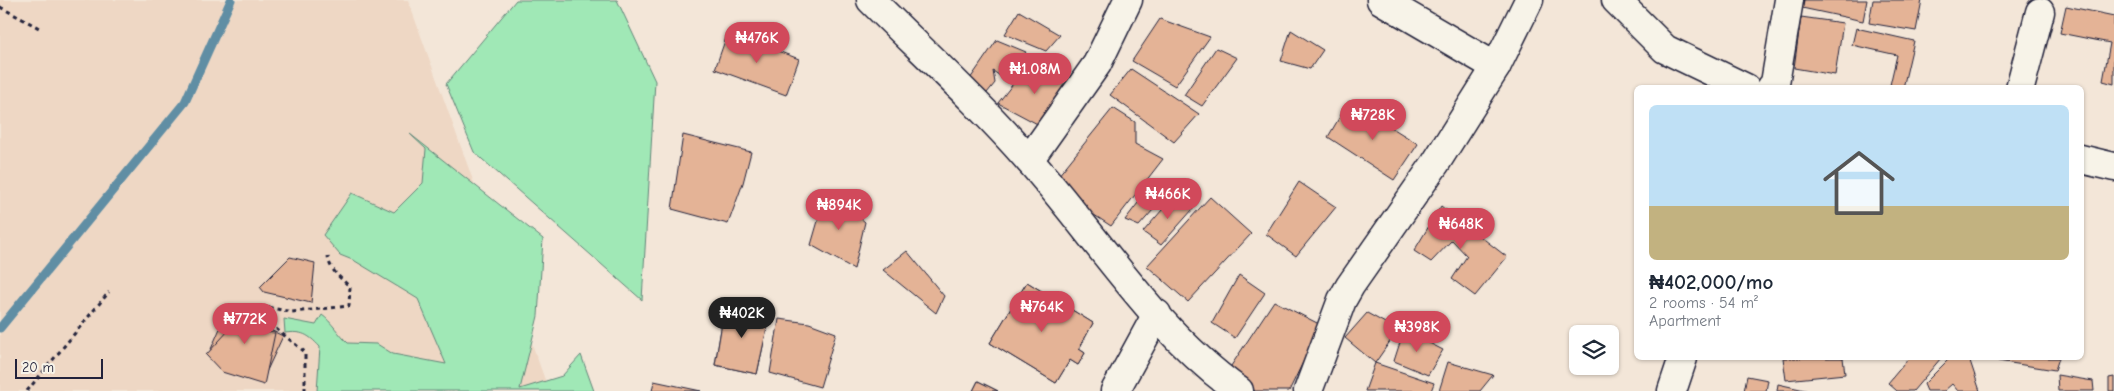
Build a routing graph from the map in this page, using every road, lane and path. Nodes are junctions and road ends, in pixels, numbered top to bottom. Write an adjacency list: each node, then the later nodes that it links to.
1 (870, 0): 14 (street)
2 (1128, 0): 14 (street)
3 (1381, 0): 10 (street)
4 (1529, 0): 10 (street)
5 (1616, 0): 11 (street)
6 (1789, 0): 12 (street)
7 (0, 7): 9 (path)
8 (2040, 12): 13 (street)
9 (41, 28)
10 (1496, 67): 25 (street)
11 (1740, 85)
12 (1773, 85)
13 (2021, 85)
14 (1029, 160): 19 (street)
15 (2084, 160): 16 (street)
16 (2114, 167)
17 (328, 257): 22 (path)
18 (109, 292): 21 (path)
19 (1157, 314): 23 (street); 24 (street)
20 (1682, 360): 26 (street)
21 (27, 391)
22 (305, 391)
23 (1115, 391)
24 (1238, 391)
25 (1308, 391)
26 (1672, 391)

